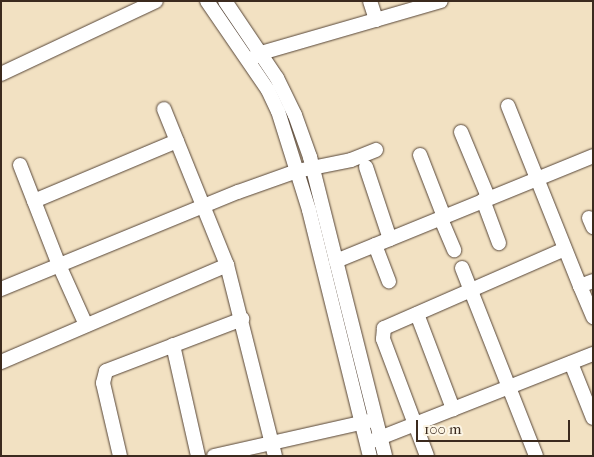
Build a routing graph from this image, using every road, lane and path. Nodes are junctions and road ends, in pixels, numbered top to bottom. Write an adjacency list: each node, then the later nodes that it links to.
1 (156, 1): 10 (street)
2 (207, 1): 9 (street)
3 (225, 1): 8 (street)
4 (370, 1): 7 (street)
5 (441, 1): 6 (street)
6 (419, 4): 7 (street)
7 (376, 20): 8 (street)
8 (261, 53): 9 (street); 19 (street)
9 (248, 61): 21 (street)
10 (1, 74)
11 (508, 106): 22 (street)
12 (164, 109): 14 (street)
13 (461, 132): 23 (street)
14 (177, 141): 24 (street); 25 (street)
15 (376, 150): 19 (street)
16 (420, 155): 26 (street)
17 (593, 156): 22 (street)
18 (20, 165): 24 (street)
19 (312, 168): 21 (street); 32 (street)
20 (366, 168): 27 (street)
21 (297, 171): 25 (street); 52 (street)
22 (536, 179): 23 (street); 30 (street)
23 (486, 199): 26 (street); 28 (street)
24 (34, 201): 33 (street)
25 (204, 205): 33 (street); 34 (street)
26 (443, 218): 27 (street); 31 (street)
27 (390, 239): 29 (street)
28 (499, 243)
29 (375, 245): 32 (street); 36 (street)
30 (565, 249): 37 (street); 39 (street)
31 (454, 250)
32 (336, 261): 51 (street)
33 (59, 265): 38 (street); 43 (street)
34 (227, 265): 42 (street); 43 (street)
35 (462, 268): 39 (street)
36 (389, 281)
37 (586, 284): 41 (street)
38 (1, 289)
39 (472, 290): 40 (street); 48 (street)
40 (417, 314): 49 (street); 53 (street)
41 (593, 317)
42 (242, 319): 44 (street); 56 (street)
43 (86, 325): 46 (street)
44 (173, 345): 58 (street); 59 (street)
45 (593, 354): 47 (street)
46 (1, 362)
47 (571, 363): 48 (street); 50 (street)
48 (510, 387): 49 (street); 57 (street)
49 (454, 409): 53 (street)
50 (593, 418)
51 (376, 419): 52 (street); 54 (street)
52 (361, 422): 55 (street); 56 (street)
53 (414, 425): 54 (street); 62 (street)
54 (381, 438): 55 (street); 61 (street)
55 (368, 449)
56 (274, 450): 60 (street)
57 (534, 455)
58 (120, 456)
59 (198, 456)
60 (214, 456)
61 (385, 456)
62 (428, 456)

